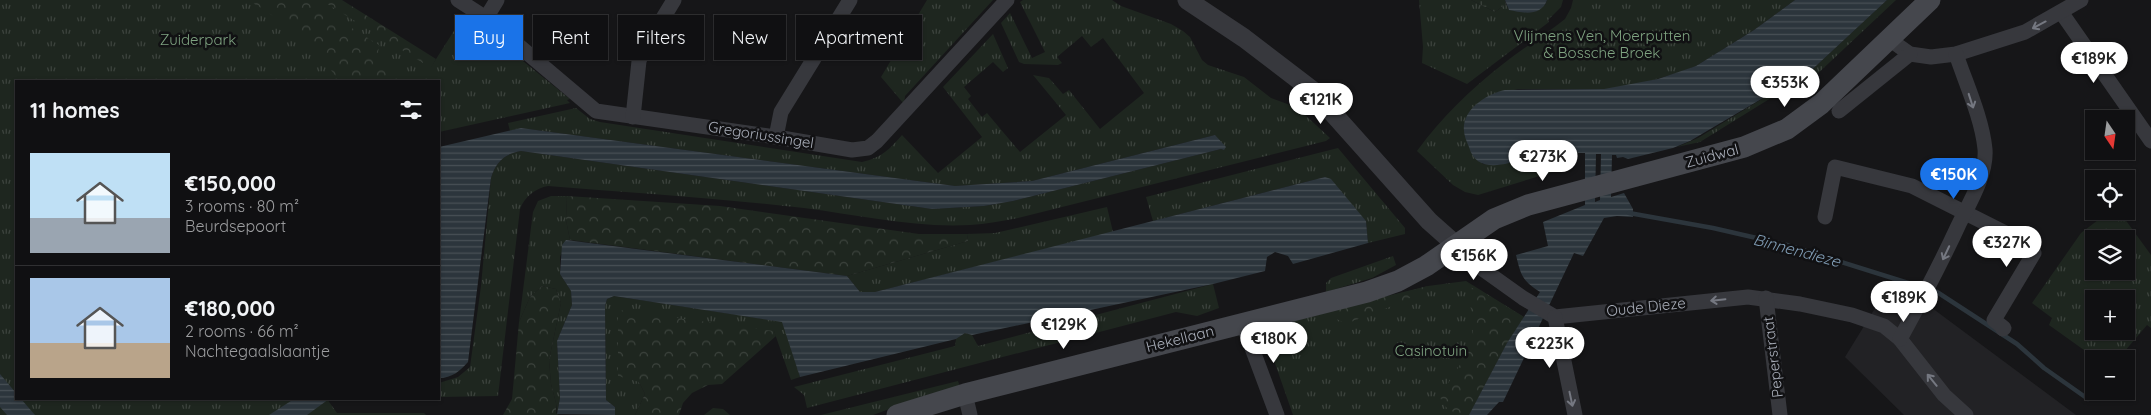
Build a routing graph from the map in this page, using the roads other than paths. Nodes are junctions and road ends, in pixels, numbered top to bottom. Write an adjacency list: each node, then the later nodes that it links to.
1 (458, 0): 10 (street, Gregoriussingel)
2 (497, 0): 11 (street)
3 (674, 0): 17 (street)
4 (850, 0): 18 (street)
5 (1007, 0): 18 (street, Gregoriussingel)
6 (1930, 0): 12 (main road, Zuidwal)
7 (2082, 0): 9 (street)
8 (1195, 2): 22 (street)
9 (2061, 12): 15 (street, one-way to 15); 19 (street)
10 (481, 15)
11 (488, 15)
12 (1889, 39): 14 (street); 22 (main road, Zuidwal)
13 (523, 49): 17 (street, Gregoriussingel)
14 (1910, 54): 15 (street); 16 (street)
15 (1956, 54): 20 (street, one-way to 20)
16 (1839, 111)
17 (633, 116): 18 (street, Gregoriussingel)
18 (776, 137)
19 (2151, 140)
20 (1965, 212): 21 (street); 26 (street); 27 (street, one-way to 27)
21 (1825, 216)
22 (1456, 245): 24 (street); 25 (main road, Hekellaan)
23 (1766, 298): 24 (street, Oude Dieze, one-way to 24); 27 (street, Oude Dieze); 33 (street, Peperstraat)
24 (1551, 315): 32 (street, one-way to 32)
25 (1243, 324): 28 (main road, Hekellaan); 31 (street)
26 (2003, 329)
27 (1900, 339): 34 (street, Oude Dieze, one-way to 27)
28 (965, 394): 29 (main road, Hekellaan); 30 (street)
29 (897, 415)
30 (970, 415)
31 (1276, 415)
32 (1575, 415)
33 (1780, 415)
34 (1966, 415)

